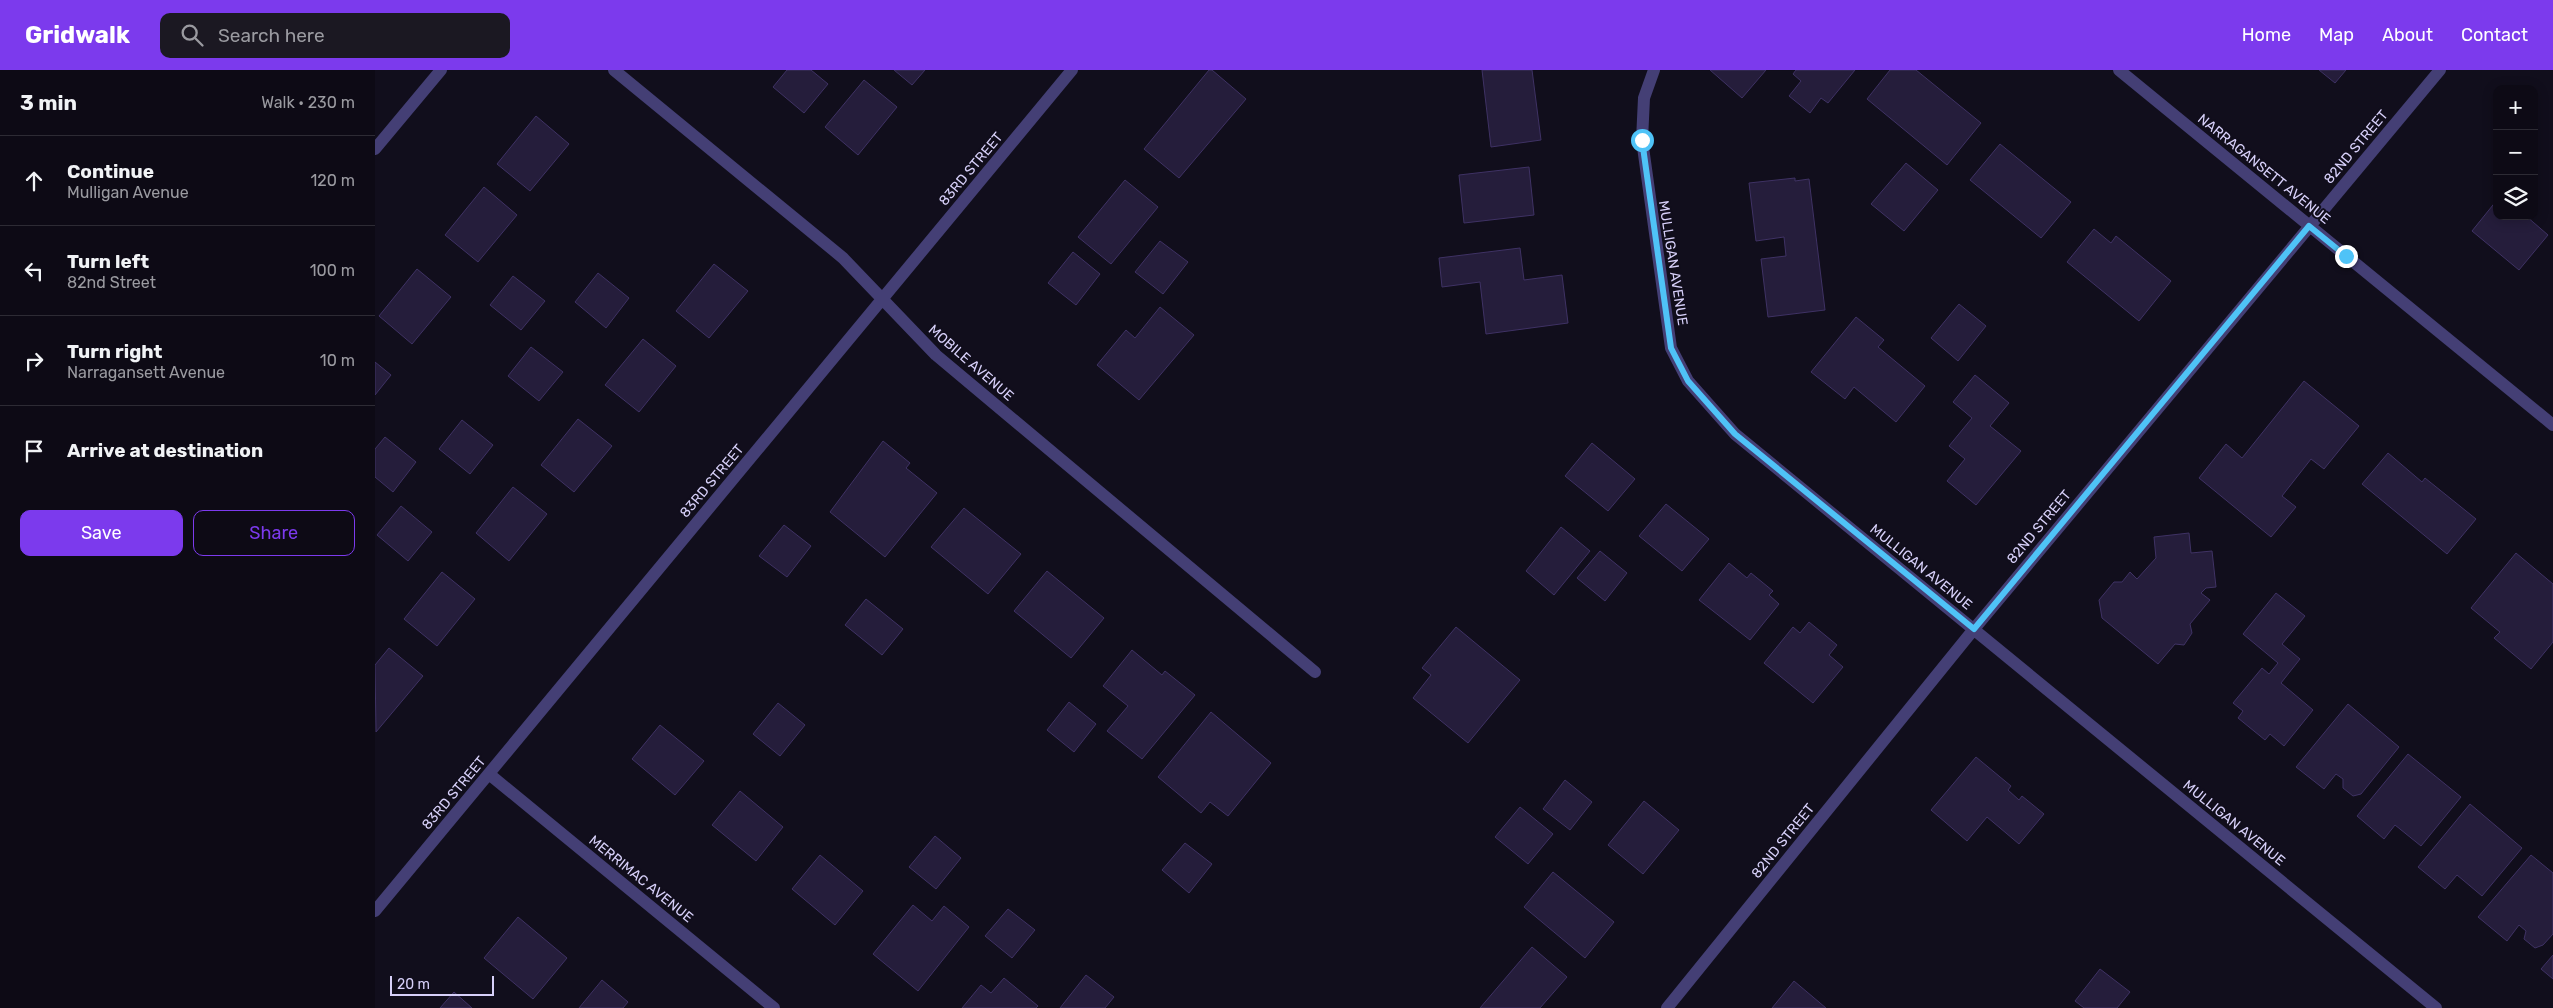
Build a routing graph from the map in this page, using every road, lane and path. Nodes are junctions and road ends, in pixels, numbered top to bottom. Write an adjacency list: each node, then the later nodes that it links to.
1 (441, 70): 7 (street)
2 (614, 70): 9 (street, MOBILE AVENUE)
3 (1072, 70): 9 (street, 83RD STREET)
4 (1654, 70): 11 (street, MULLIGAN AVENUE)
5 (2119, 70): 8 (street, NARRAGANSETT AVENUE)
6 (2440, 70): 8 (street, 82ND STREET)
7 (375, 149)
8 (2309, 226): 10 (street, NARRAGANSETT AVENUE); 11 (street, 82ND STREET)
9 (882, 299): 12 (street, MOBILE AVENUE); 13 (street, 83RD STREET)
10 (2553, 425)
11 (1974, 629): 16 (street, 82ND STREET); 17 (street, MULLIGAN AVENUE)
12 (1315, 672)
13 (489, 774): 14 (street, 83RD STREET); 15 (street, MERRIMAC AVENUE)
14 (375, 911)
15 (774, 1008)
16 (1667, 1008)
17 (2436, 1008)

